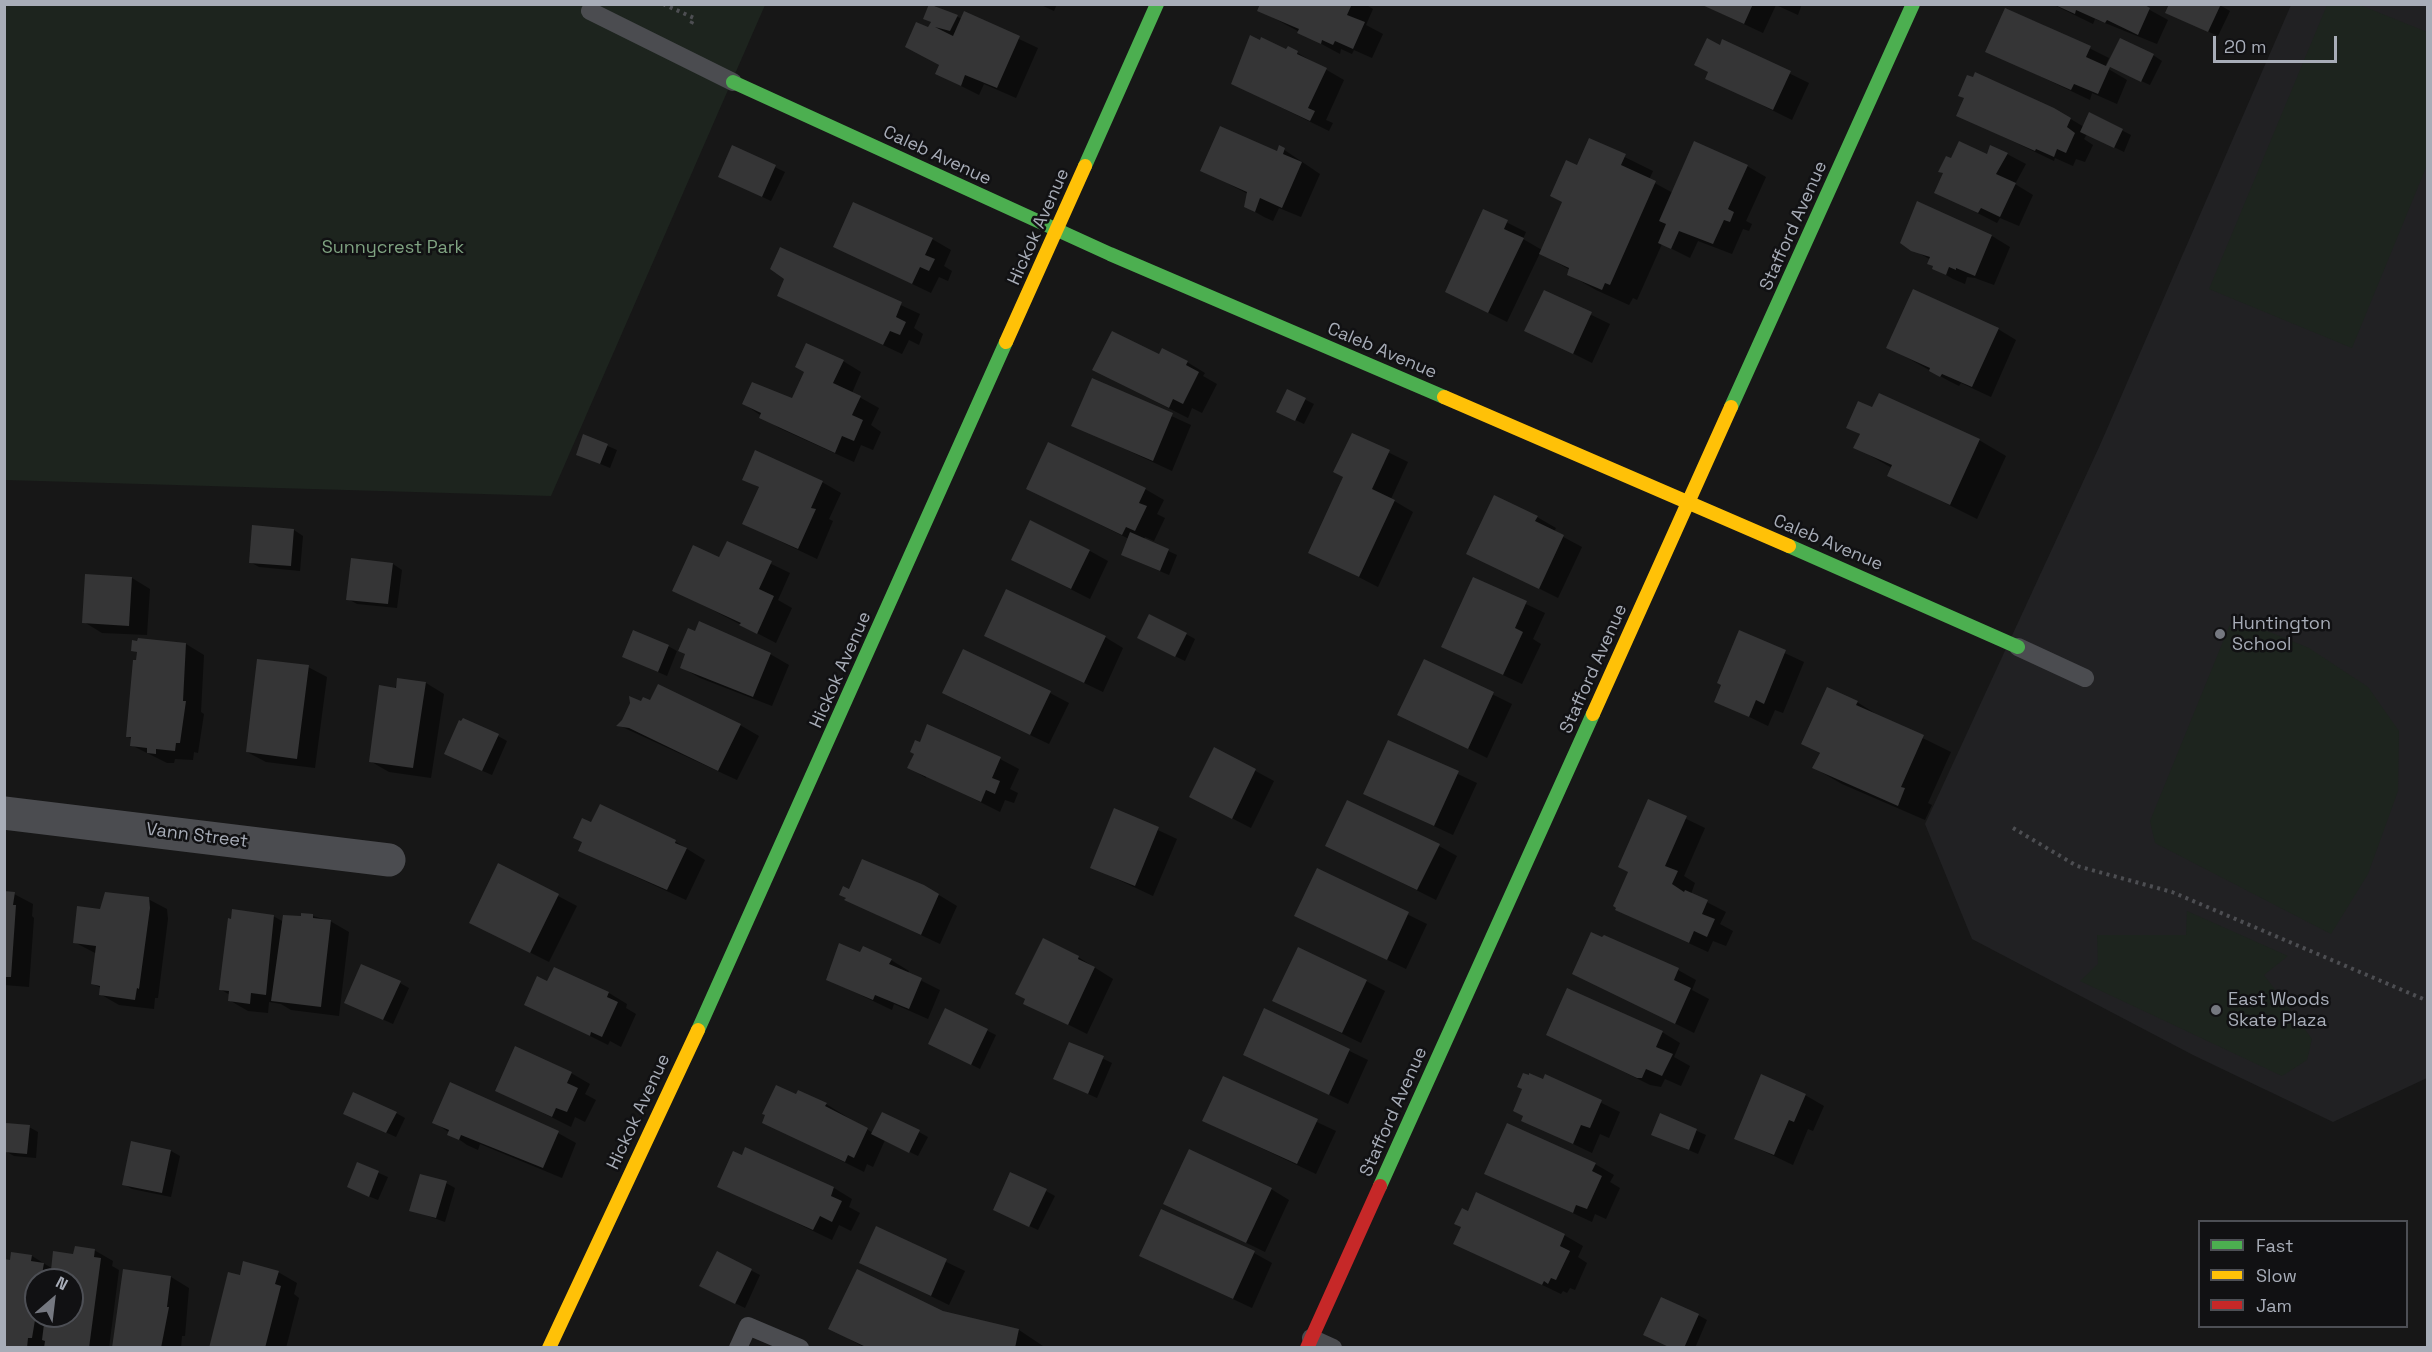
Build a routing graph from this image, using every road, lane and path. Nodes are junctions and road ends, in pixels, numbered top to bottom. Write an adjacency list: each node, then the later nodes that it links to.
1 (1157, 4): 5 (street, Hickok Avenue)
2 (1913, 4): 6 (street, Stafford Avenue)
3 (590, 11): 4 (lane)
4 (733, 82): 5 (street, Caleb Avenue)
5 (1057, 230): 6 (street, Caleb Avenue); 14 (street, Hickok Avenue)
6 (1688, 503): 7 (street, Caleb Avenue); 13 (street, Stafford Avenue)
7 (2018, 647): 8 (lane)
8 (2085, 678)
9 (4, 813): 11 (street, Vann Street)
10 (2013, 828): 12 (path)
11 (389, 860)
12 (2427, 1001)
13 (1309, 1343): 17 (lane)
14 (549, 1347)
15 (738, 1347): 16 (lane)
16 (800, 1347)
17 (1333, 1347)

